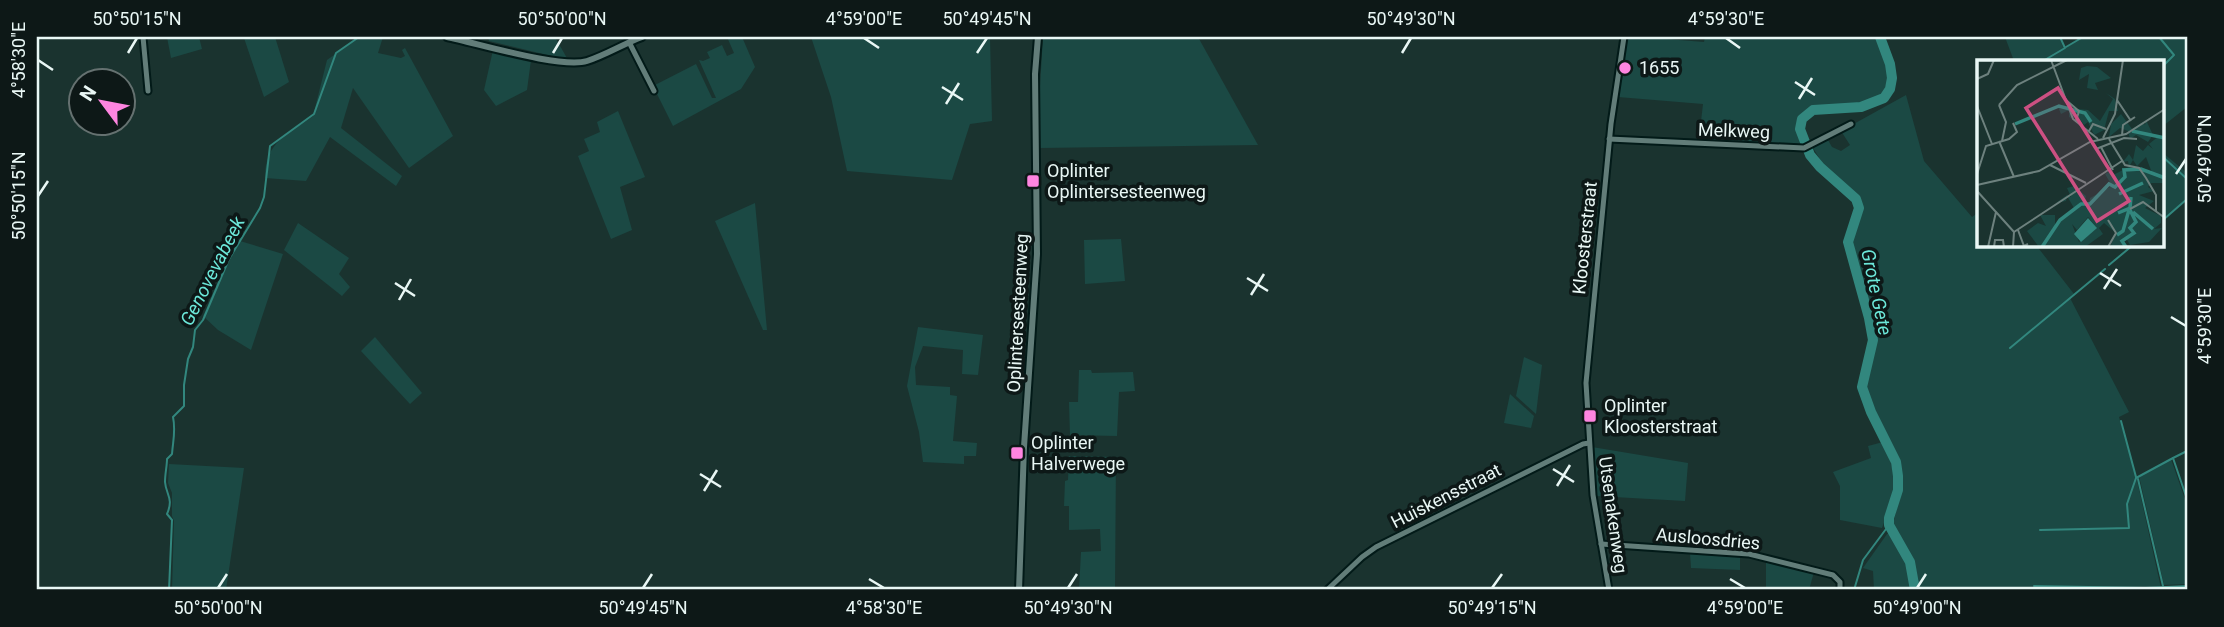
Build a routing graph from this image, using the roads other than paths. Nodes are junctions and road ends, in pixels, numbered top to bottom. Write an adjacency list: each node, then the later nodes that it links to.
1 (143, 37): 7 (street)
2 (447, 37): 6 (street)
3 (642, 37): 6 (street)
4 (1038, 37): 13 (street, Oplintersesteenweg)
5 (1623, 37): 10 (street, Kloosterstraat)
6 (626, 40): 8 (street)
7 (148, 91)
8 (654, 91)
9 (1851, 124): 10 (street, Melkweg)
10 (1609, 139): 11 (street, Kloosterstraat)
11 (1589, 443): 12 (street, Utsenakenweg); 14 (street, Huiskensstraat)
12 (1601, 544): 15 (street, Utsenakenweg); 16 (street, Ausloosdries)
13 (1019, 590)
14 (1327, 590)
15 (1609, 590)
16 (1840, 590)

